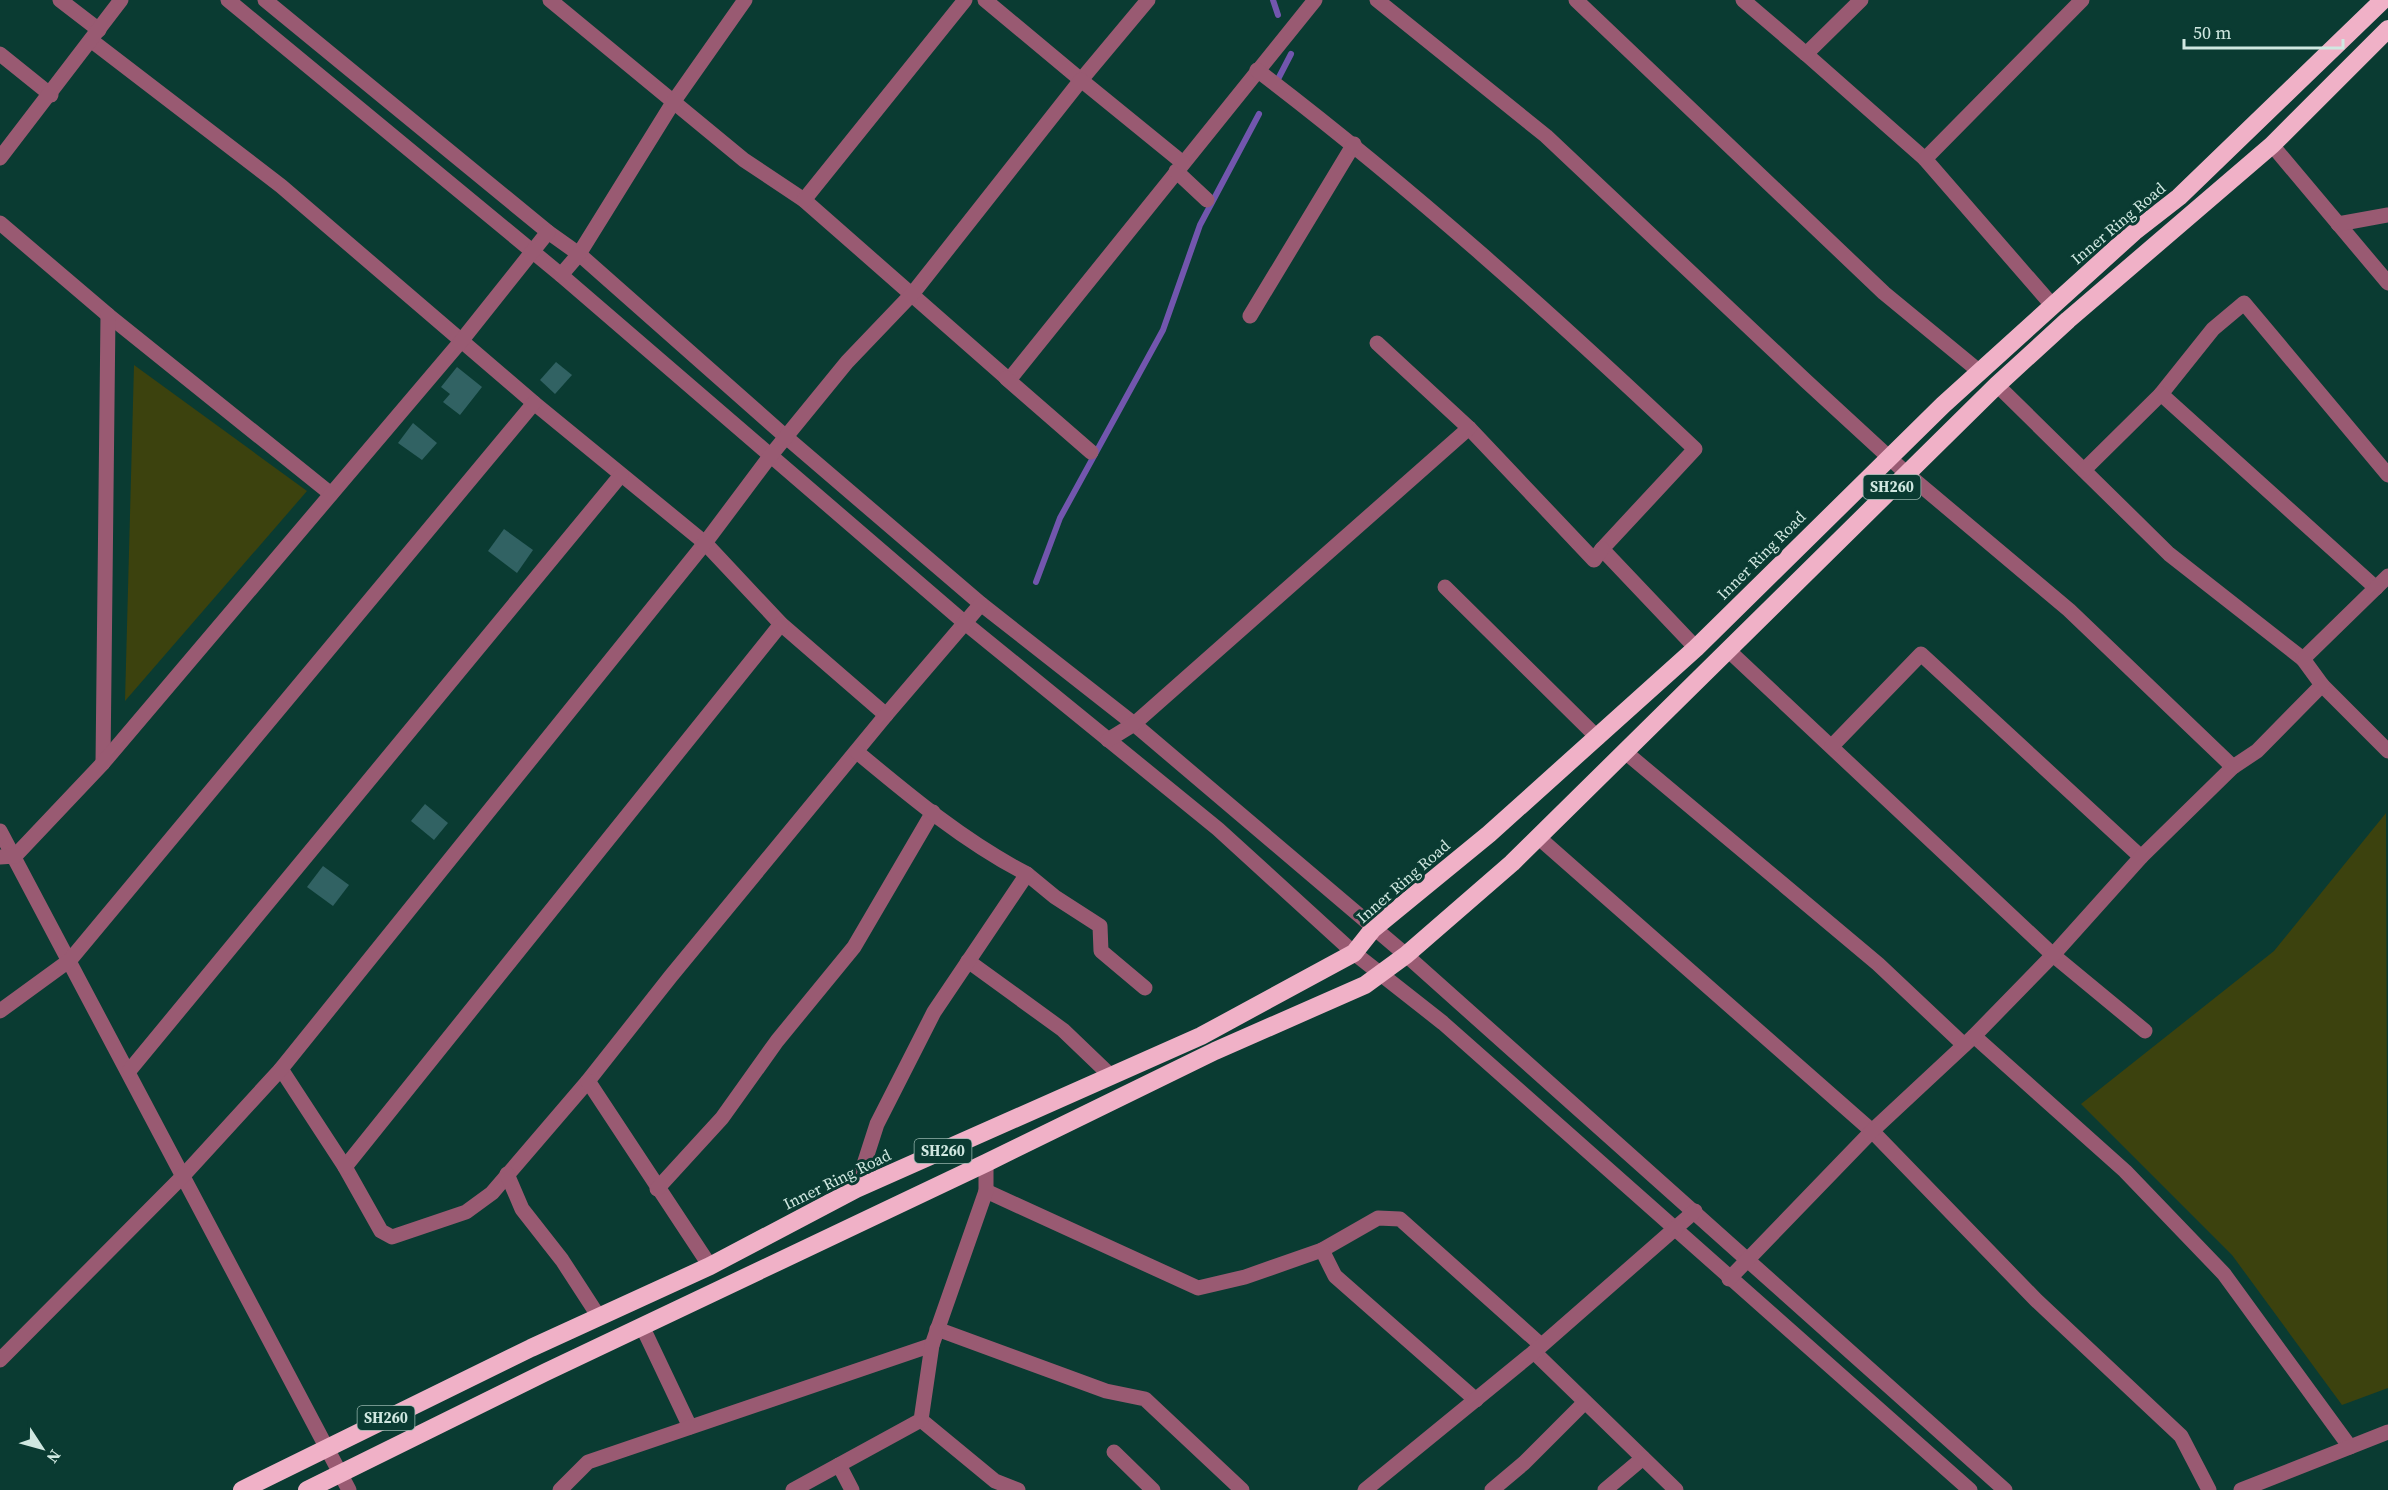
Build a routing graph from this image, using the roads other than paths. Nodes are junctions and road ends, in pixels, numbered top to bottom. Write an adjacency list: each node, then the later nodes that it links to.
1 (60, 0): 18 (street)
2 (121, 0): 18 (street)
3 (228, 0): 36 (street)
4 (265, 0): 35 (street)
5 (550, 0): 24 (street)
6 (746, 0): 24 (street)
7 (965, 0): 30 (street)
8 (985, 0): 22 (street)
9 (1148, 0): 22 (street)
10 (1315, 0): 21 (street)
11 (1377, 0): 55 (street)
12 (1576, 0): 46 (street)
13 (1743, 0): 20 (street)
14 (1861, 0): 20 (street)
15 (2082, 0): 28 (street)
16 (2383, 0): 41 (highway, Inner Ring Road)
17 (2388, 29): 26 (highway, SH260)
18 (95, 36): 23 (street); 44 (street)
19 (0, 54): 23 (street)
20 (1806, 54): 28 (street)
21 (1257, 69): 25 (street); 29 (street)
22 (1081, 80): 29 (street); 40 (street)
23 (51, 95): 27 (street)
24 (674, 101): 30 (street); 37 (street)
25 (1354, 144): 43 (street); 62 (street)
26 (2272, 145): 34 (street); 48 (highway, SH260)
27 (0, 158)
28 (1925, 159): 41 (street)
29 (1179, 167): 31 (street); 47 (street)
30 (804, 200): 40 (street)
31 (1207, 200)
32 (2388, 215): 34 (street)
33 (0, 224): 42 (street)
34 (2338, 224): 39 (street)
35 (548, 232): 36 (street); 37 (street)
36 (532, 252): 38 (street); 44 (street)
37 (579, 254): 38 (street); 52 (street)
38 (561, 275): 54 (street)
39 (2388, 283)
40 (913, 293): 47 (street); 52 (street)
41 (2052, 305): 46 (highway, Inner Ring Road)
42 (108, 315): 60 (street); 81 (street)
43 (1250, 316)
44 (462, 340): 50 (street); 60 (street)
45 (1377, 343): 51 (street)
46 (1980, 372): 55 (highway, Inner Ring Road)
47 (1006, 378): 53 (street)
48 (1997, 385): 56 (street); 57 (highway, SH260)
49 (2161, 394): 56 (street); 59 (street); 65 (street)
50 (534, 403): 58 (street); 93 (street)
51 (1469, 428): 62 (street); 74 (street)
52 (786, 437): 54 (street); 66 (street)
53 (1091, 452)
54 (771, 455): 61 (street); 67 (street)
55 (1890, 456): 57 (street); 69 (highway, Inner Ring Road)
56 (2084, 470): 71 (street)
57 (1906, 472): 70 (highway, SH260); 82 (street)
58 (621, 475): 61 (street); 101 (street)
59 (2388, 475)
60 (331, 494): 81 (street)
61 (705, 543): 68 (street); 100 (street)
62 (1602, 549): 69 (street)
63 (2388, 576): 65 (street)
64 (1445, 587): 75 (street)
65 (2376, 588): 71 (street)
66 (981, 604): 67 (street); 74 (street)
67 (965, 623): 73 (street); 76 (street)
68 (781, 624): 73 (street); 106 (street)
69 (1696, 648): 75 (highway, Inner Ring Road)
70 (1728, 650): 77 (street); 78 (highway, SH260)
71 (2303, 659): 72 (street)
72 (2322, 685): 79 (street); 82 (street)
73 (886, 715): 80 (street)
74 (1134, 724): 76 (street); 89 (street)
75 (1598, 738): 89 (highway, Inner Ring Road)
76 (1108, 740): 90 (street)
77 (1832, 746): 87 (street); 92 (street)
78 (1624, 751): 85 (highway, SH260); 99 (street)
79 (2388, 751)
80 (857, 752): 83 (street); 103 (street)
81 (103, 763): 86 (street)
82 (2234, 767): 87 (street)
83 (933, 812): 88 (street); 110 (street)
84 (0, 831): 86 (street)
85 (1538, 837): 91 (highway, SH260); 104 (street)
86 (8, 856): 93 (street)
87 (2141, 857): 92 (street)
88 (1027, 874): 94 (street); 96 (street)
89 (1373, 929): 90 (highway, Inner Ring Road); 91 (street)
90 (1354, 952): 95 (street); 102 (highway, Inner Ring Road / SH260)
91 (1406, 955): 95 (highway); 112 (street)
92 (2053, 955): 98 (street); 99 (street)
93 (70, 960): 97 (street); 101 (street)
94 (968, 962): 102 (street); 109 (street)
95 (1380, 974): 105 (highway); 113 (street)
96 (1145, 988)
97 (0, 1011)
98 (2145, 1031)
99 (1969, 1041): 104 (street); 130 (street)
100 (281, 1070): 106 (street); 108 (street)
101 (129, 1071): 108 (street)
102 (1111, 1076): 109 (highway, Inner Ring Road / SH260)
103 (588, 1081): 107 (street); 110 (street)
104 (1872, 1131): 115 (street); 151 (street)
105 (986, 1163): 111 (street); 119 (highway)
106 (345, 1167): 107 (street)
107 (507, 1174): 118 (street)
108 (182, 1177): 123 (street); 129 (street)
109 (856, 1188): 116 (highway, Inner Ring Road / SH260)
110 (657, 1189): 116 (street)
111 (986, 1191): 114 (street); 120 (street)
112 (1695, 1211): 113 (street); 115 (street)
113 (1676, 1228): 117 (street); 122 (street)
114 (1322, 1250): 122 (street); 124 (street)
115 (1749, 1260): 117 (street); 150 (street)
116 (710, 1266): 118 (highway, Inner Ring Road / SH260)
117 (1729, 1279): 149 (street)
118 (599, 1317): 129 (highway, Inner Ring Road / SH260)
119 (642, 1326): 127 (street); 134 (highway)
120 (937, 1329): 121 (street); 144 (street)
121 (932, 1345): 126 (street); 127 (street)
122 (1538, 1349): 124 (street); 125 (street)
123 (0, 1360)
124 (1476, 1400): 145 (street)
125 (1585, 1401): 132 (street); 146 (street)
126 (921, 1420): 133 (street); 142 (street)
127 (690, 1427): 139 (street)
128 (2388, 1432): 130 (street)
129 (328, 1447): 134 (street); 136 (highway, Inner Ring Road / SH260)
130 (2350, 1447): 135 (street)
131 (1114, 1452): 143 (street)
132 (1643, 1458): 147 (street); 148 (street)
133 (839, 1465): 140 (street); 141 (street)
134 (341, 1472): 137 (highway); 138 (street)
135 (2247, 1489)
136 (243, 1490)
137 (307, 1490)
138 (349, 1490)
139 (560, 1490)
140 (793, 1490)
141 (852, 1490)
142 (1018, 1490)
143 (1153, 1490)
144 (1242, 1490)
145 (1365, 1490)
146 (1492, 1490)
147 (1605, 1490)
148 (1676, 1490)
149 (1970, 1490)
150 (2005, 1490)
151 (2209, 1490)

